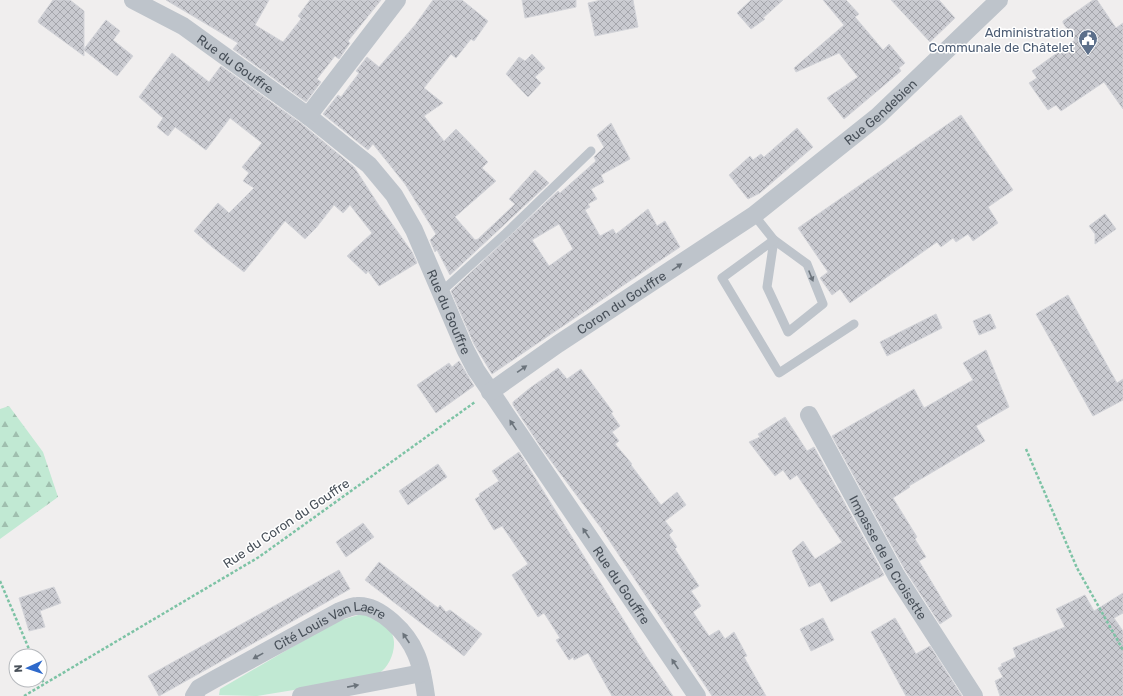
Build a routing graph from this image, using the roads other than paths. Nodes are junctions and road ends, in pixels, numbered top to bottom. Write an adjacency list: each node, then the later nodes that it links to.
1 (133, 0): 4 (street, Rue du Gouffre)
2 (397, 0): 4 (street)
3 (999, 0): 6 (street, Rue Gendebien)
4 (308, 116): 8 (street, Rue du Gouffre)
5 (591, 151): 8 (lane)
6 (754, 215): 7 (lane); 10 (street, Coron du Gouffre, one-way to 6)
7 (774, 240): 7 (lane, one-way to 7); 9 (lane)
8 (441, 292): 10 (street, Rue du Gouffre)
9 (854, 324)
10 (490, 392): 16 (street, Rue du Gouffre, one-way to 10)
11 (809, 415): 17 (street, Impasse de la Croisette)
12 (422, 673): 13 (street, Cité Louis Van Laere, one-way to 13); 14 (street, one-way to 12); 15 (street, Cité Louis Van Laere)
13 (194, 696)
14 (301, 696)
15 (426, 696)
16 (696, 696)
17 (974, 696)

